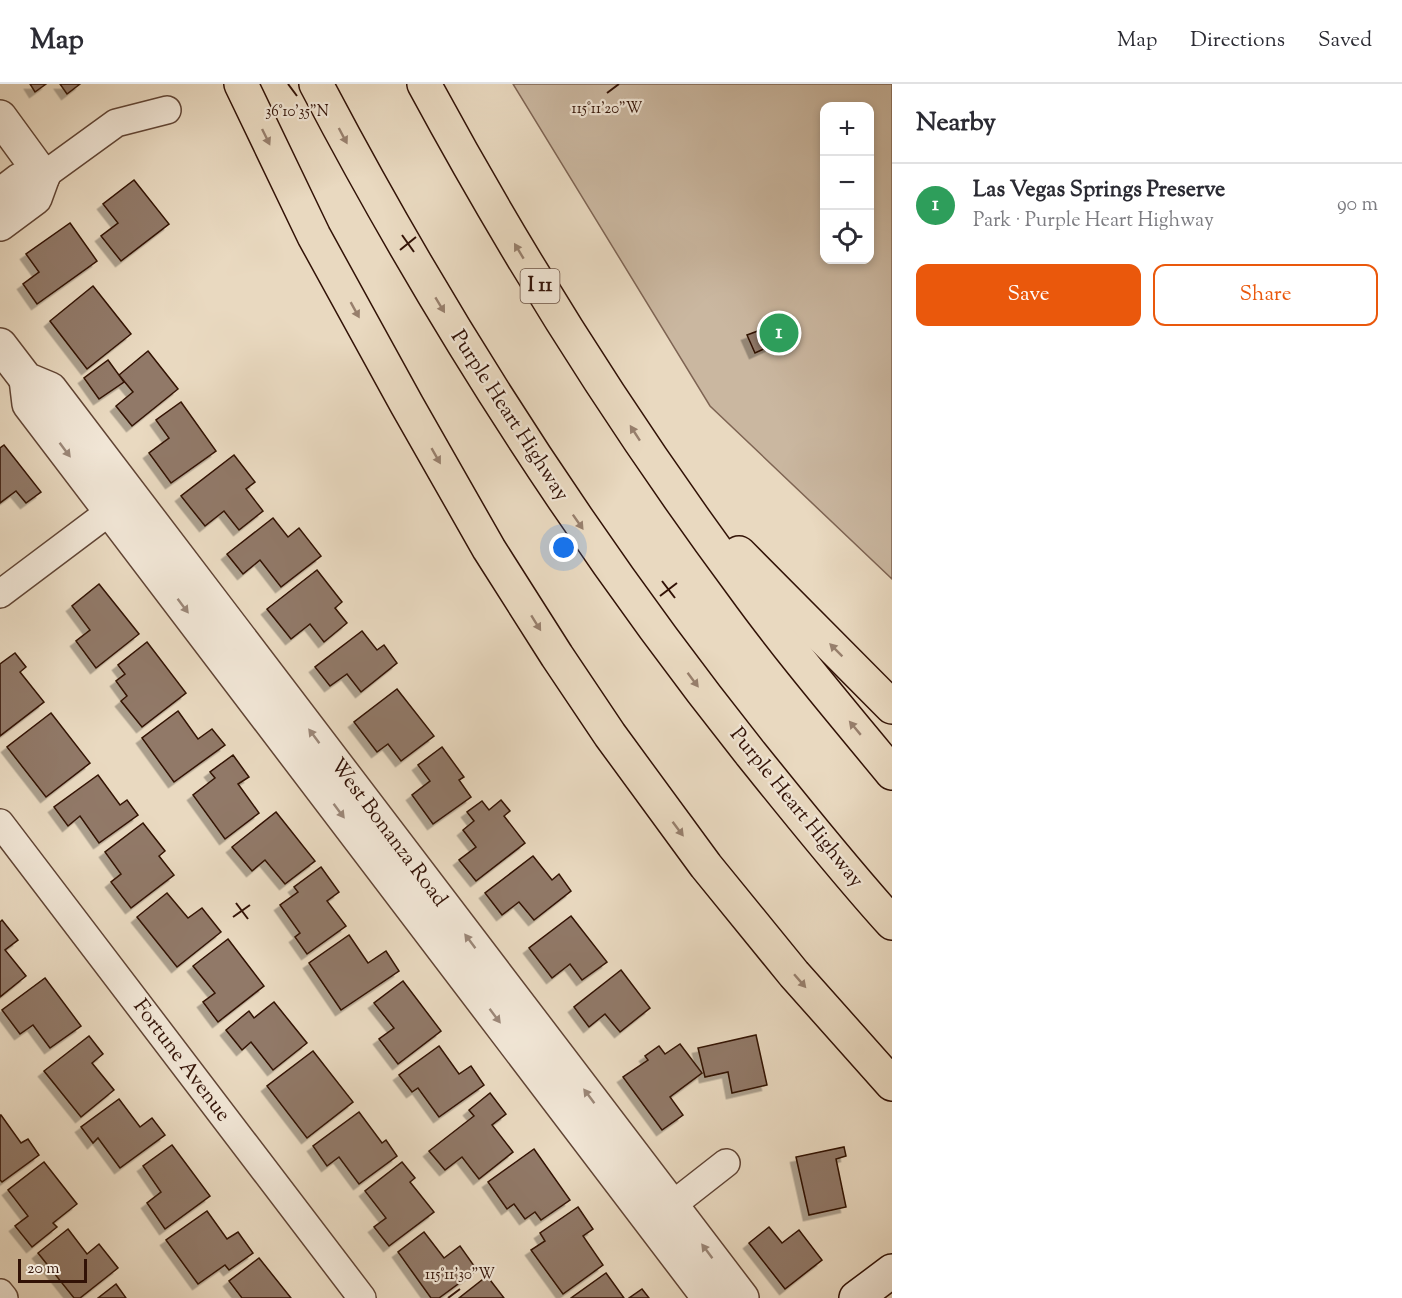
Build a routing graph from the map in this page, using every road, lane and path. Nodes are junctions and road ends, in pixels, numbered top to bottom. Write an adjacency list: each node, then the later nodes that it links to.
1 (241, 84): 17 (highway, one-way to 17)
2 (315, 84): 16 (highway, Purple Heart Highway, one-way to 16)
3 (424, 84): 10 (highway, I 11, one-way to 3)
4 (167, 110): 6 (street)
5 (0, 117): 6 (street)
6 (43, 176): 7 (street); 8 (street)
7 (0, 195)
8 (0, 224)
9 (0, 345): 11 (street, West Bonanza Road)
10 (667, 481): 13 (highway, one-way to 10); 14 (highway, I 11, one-way to 10)
11 (121, 503): 12 (street); 19 (street, West Bonanza Road)
12 (0, 594)
13 (892, 707)
14 (892, 773)
15 (0, 823): 23 (street, Fortune Avenue)
16 (892, 923)
17 (892, 1084)
18 (726, 1163): 19 (street)
19 (661, 1214): 24 (street, West Bonanza Road); 25 (street, West Bonanza Road, one-way to 19)
20 (892, 1271): 26 (street)
21 (0, 1293): 22 (street)
22 (4, 1298)
23 (362, 1298)
24 (709, 1298)
25 (742, 1298)
26 (856, 1298)

